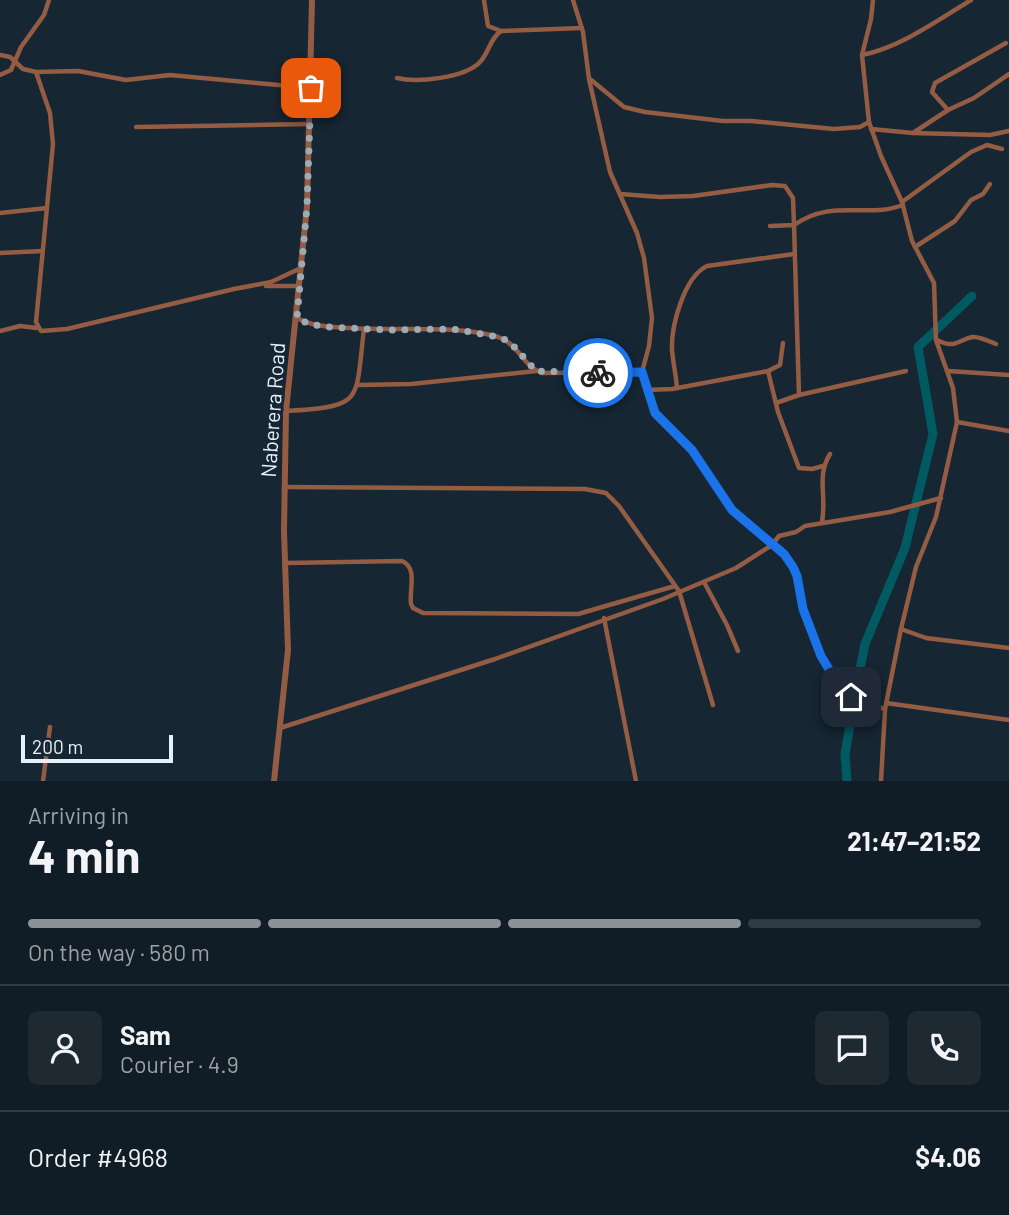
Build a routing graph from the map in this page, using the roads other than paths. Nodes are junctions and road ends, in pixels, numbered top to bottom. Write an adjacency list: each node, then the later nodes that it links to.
1 (49, 0): 12 (street)
2 (312, 0): 18 (street, Naberera Road)
3 (484, 0): 8 (street)
4 (573, 0): 7 (street)
5 (873, 0): 11 (street)
6 (971, 0): 11 (street)
7 (582, 28): 8 (street); 17 (street)
8 (501, 31): 16 (street)
9 (1006, 43): 19 (street)
10 (0, 55): 12 (street)
11 (862, 55): 20 (street)
12 (16, 61): 13 (street); 15 (street)
13 (36, 72): 18 (street); 30 (street)
14 (1009, 74): 19 (street)
15 (0, 75)
16 (397, 78)
17 (589, 79): 20 (street); 28 (street)
18 (311, 88): 21 (street, Naberera Road)
19 (948, 110): 25 (street)
20 (869, 121): 23 (street)
21 (310, 124): 22 (street); 38 (street, Naberera Road)
22 (136, 127)
23 (871, 129): 25 (street); 29 (street)
24 (1009, 131): 25 (street)
25 (913, 133)
26 (1002, 149): 29 (street)
27 (990, 184): 34 (street)
28 (620, 194): 32 (street); 52 (street)
29 (903, 204): 32 (street); 34 (street)
30 (47, 208): 31 (street); 35 (street)
31 (0, 213)
32 (794, 225): 33 (street); 37 (street)
33 (770, 226)
34 (915, 247): 45 (street)
35 (43, 251): 36 (street); 42 (street)
36 (0, 253)
37 (794, 254): 55 (street); 57 (street)
38 (302, 268): 39 (street); 40 (street, Naberera Road)
39 (260, 285): 40 (street); 42 (street)
40 (300, 286): 41 (street, Naberera Road)
41 (297, 318): 43 (street); 59 (street, Naberera Road)
42 (38, 328): 44 (street)
43 (364, 329): 48 (street); 54 (street)
44 (0, 331)
45 (936, 340): 47 (street); 51 (street)
46 (783, 343): 49 (street)
47 (996, 344)
48 (536, 371): 52 (street); 54 (street)
49 (768, 371): 55 (street); 58 (street)
50 (906, 371): 57 (street)
51 (948, 371): 53 (street); 60 (street)
52 (642, 372): 56 (street)
53 (1009, 375)
54 (358, 385): 59 (street)
55 (677, 388): 56 (street)
56 (646, 390): 67 (street)
57 (799, 395): 58 (street)
58 (776, 403): 63 (street)
59 (286, 411): 64 (street, Naberera Road)
60 (957, 422): 61 (street); 65 (street)
61 (1009, 431)
62 (830, 454): 63 (street)
63 (823, 466): 66 (street)
64 (283, 487): 68 (street, Naberera Road); 70 (street)
65 (941, 498): 66 (street); 73 (street)
66 (822, 522): 67 (street)
67 (772, 545): 69 (street); 77 (street)
68 (286, 563): 70 (street); 80 (street, Naberera Road)
69 (704, 582): 71 (street); 75 (street)
70 (675, 586): 71 (street)
71 (679, 592): 72 (street); 76 (street)
72 (604, 618): 80 (street); 83 (street)
73 (901, 629): 74 (street); 77 (street)
74 (1009, 648)
75 (738, 651)
76 (713, 705)
77 (886, 706): 78 (street); 84 (street)
78 (1009, 720)
79 (50, 727): 81 (street)
80 (280, 728): 82 (street, Naberera Road)
81 (44, 781)
82 (274, 781)
83 (636, 781)
84 (881, 781)

